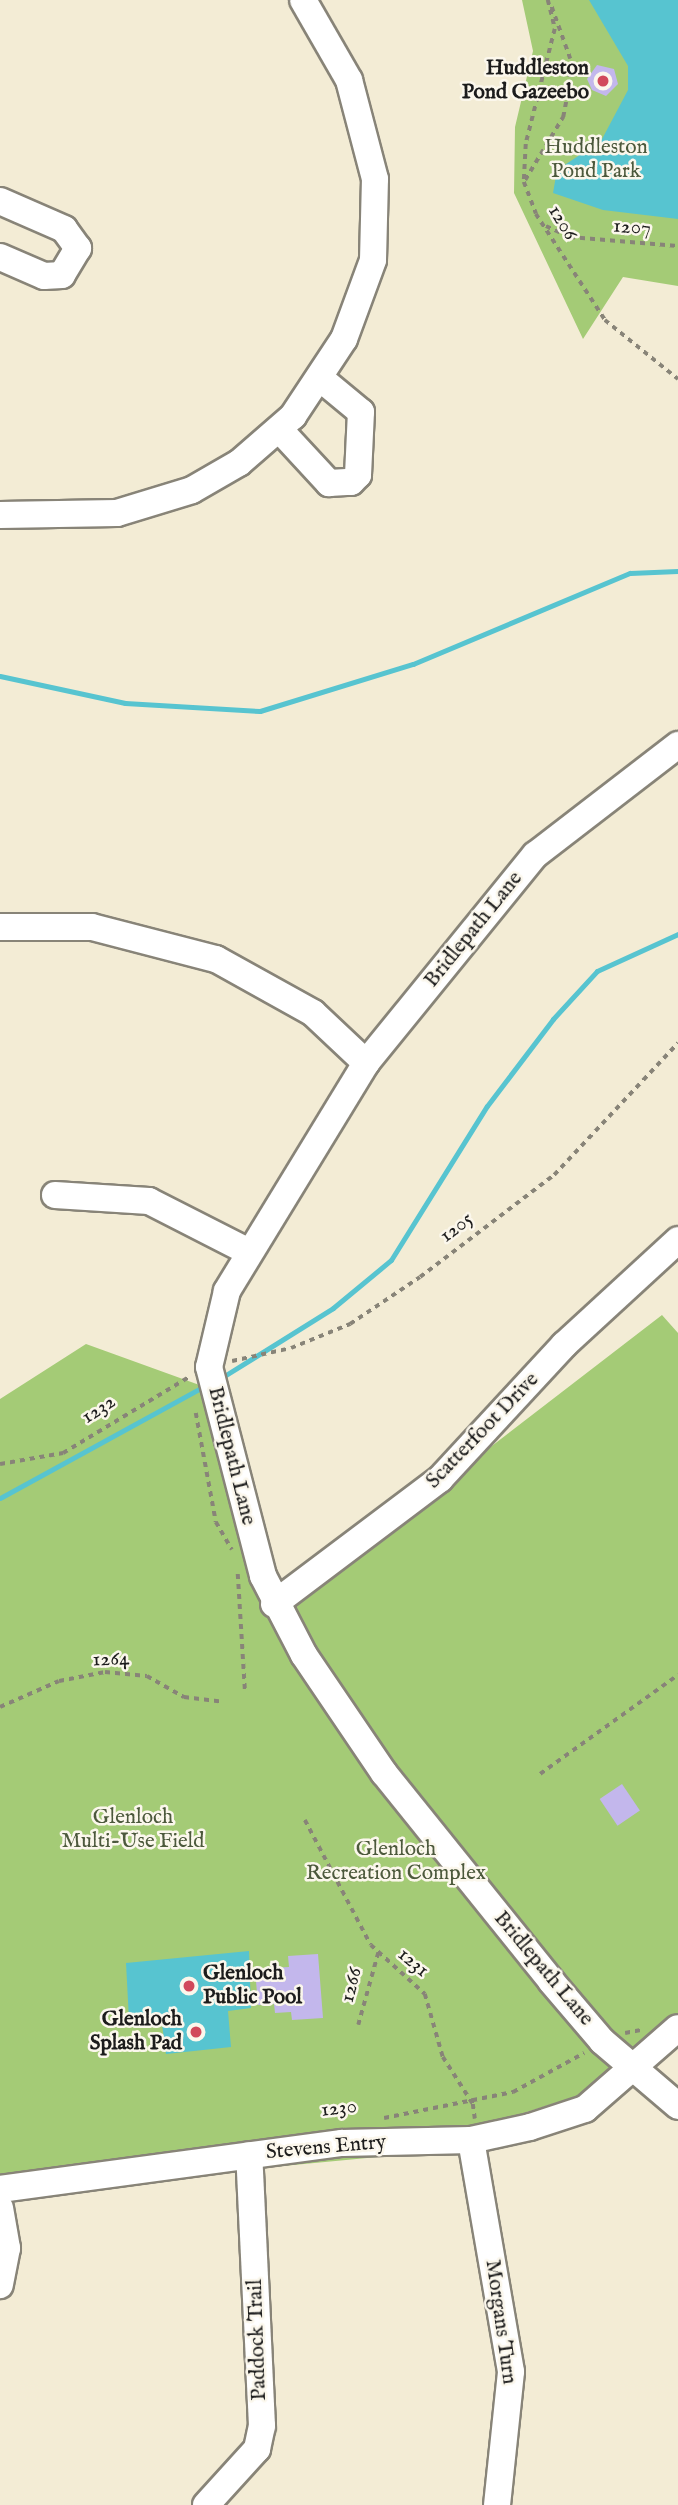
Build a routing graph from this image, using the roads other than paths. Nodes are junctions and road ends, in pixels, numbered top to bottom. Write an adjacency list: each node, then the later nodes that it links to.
1 (303, 0): 4 (street)
2 (0, 201): 3 (street)
3 (0, 257)
4 (320, 378): 5 (street); 5 (street)
5 (279, 429): 6 (street)
6 (0, 514)
7 (678, 745): 9 (street, Bridlepath Lane)
8 (0, 926): 9 (street)
9 (366, 1063): 12 (street, Bridlepath Lane)
10 (55, 1195): 12 (street)
11 (678, 1240): 13 (street, Scatterfoot Drive)
12 (248, 1252): 13 (street, Bridlepath Lane)
13 (274, 1604): 15 (street, Bridlepath Lane)
14 (671, 2036): 15 (street, Stevens Entry)
15 (635, 2068): 16 (street, Bridlepath Lane); 17 (street, Stevens Entry)
16 (678, 2106)
17 (474, 2139): 18 (street, Stevens Entry); 23 (street, Morgans Turn)
18 (249, 2155): 19 (street, Stevens Entry); 22 (street, Paddock Trail)
19 (0, 2189)
20 (0, 2208): 21 (street)
21 (0, 2286)
22 (206, 2505)
23 (497, 2505)

